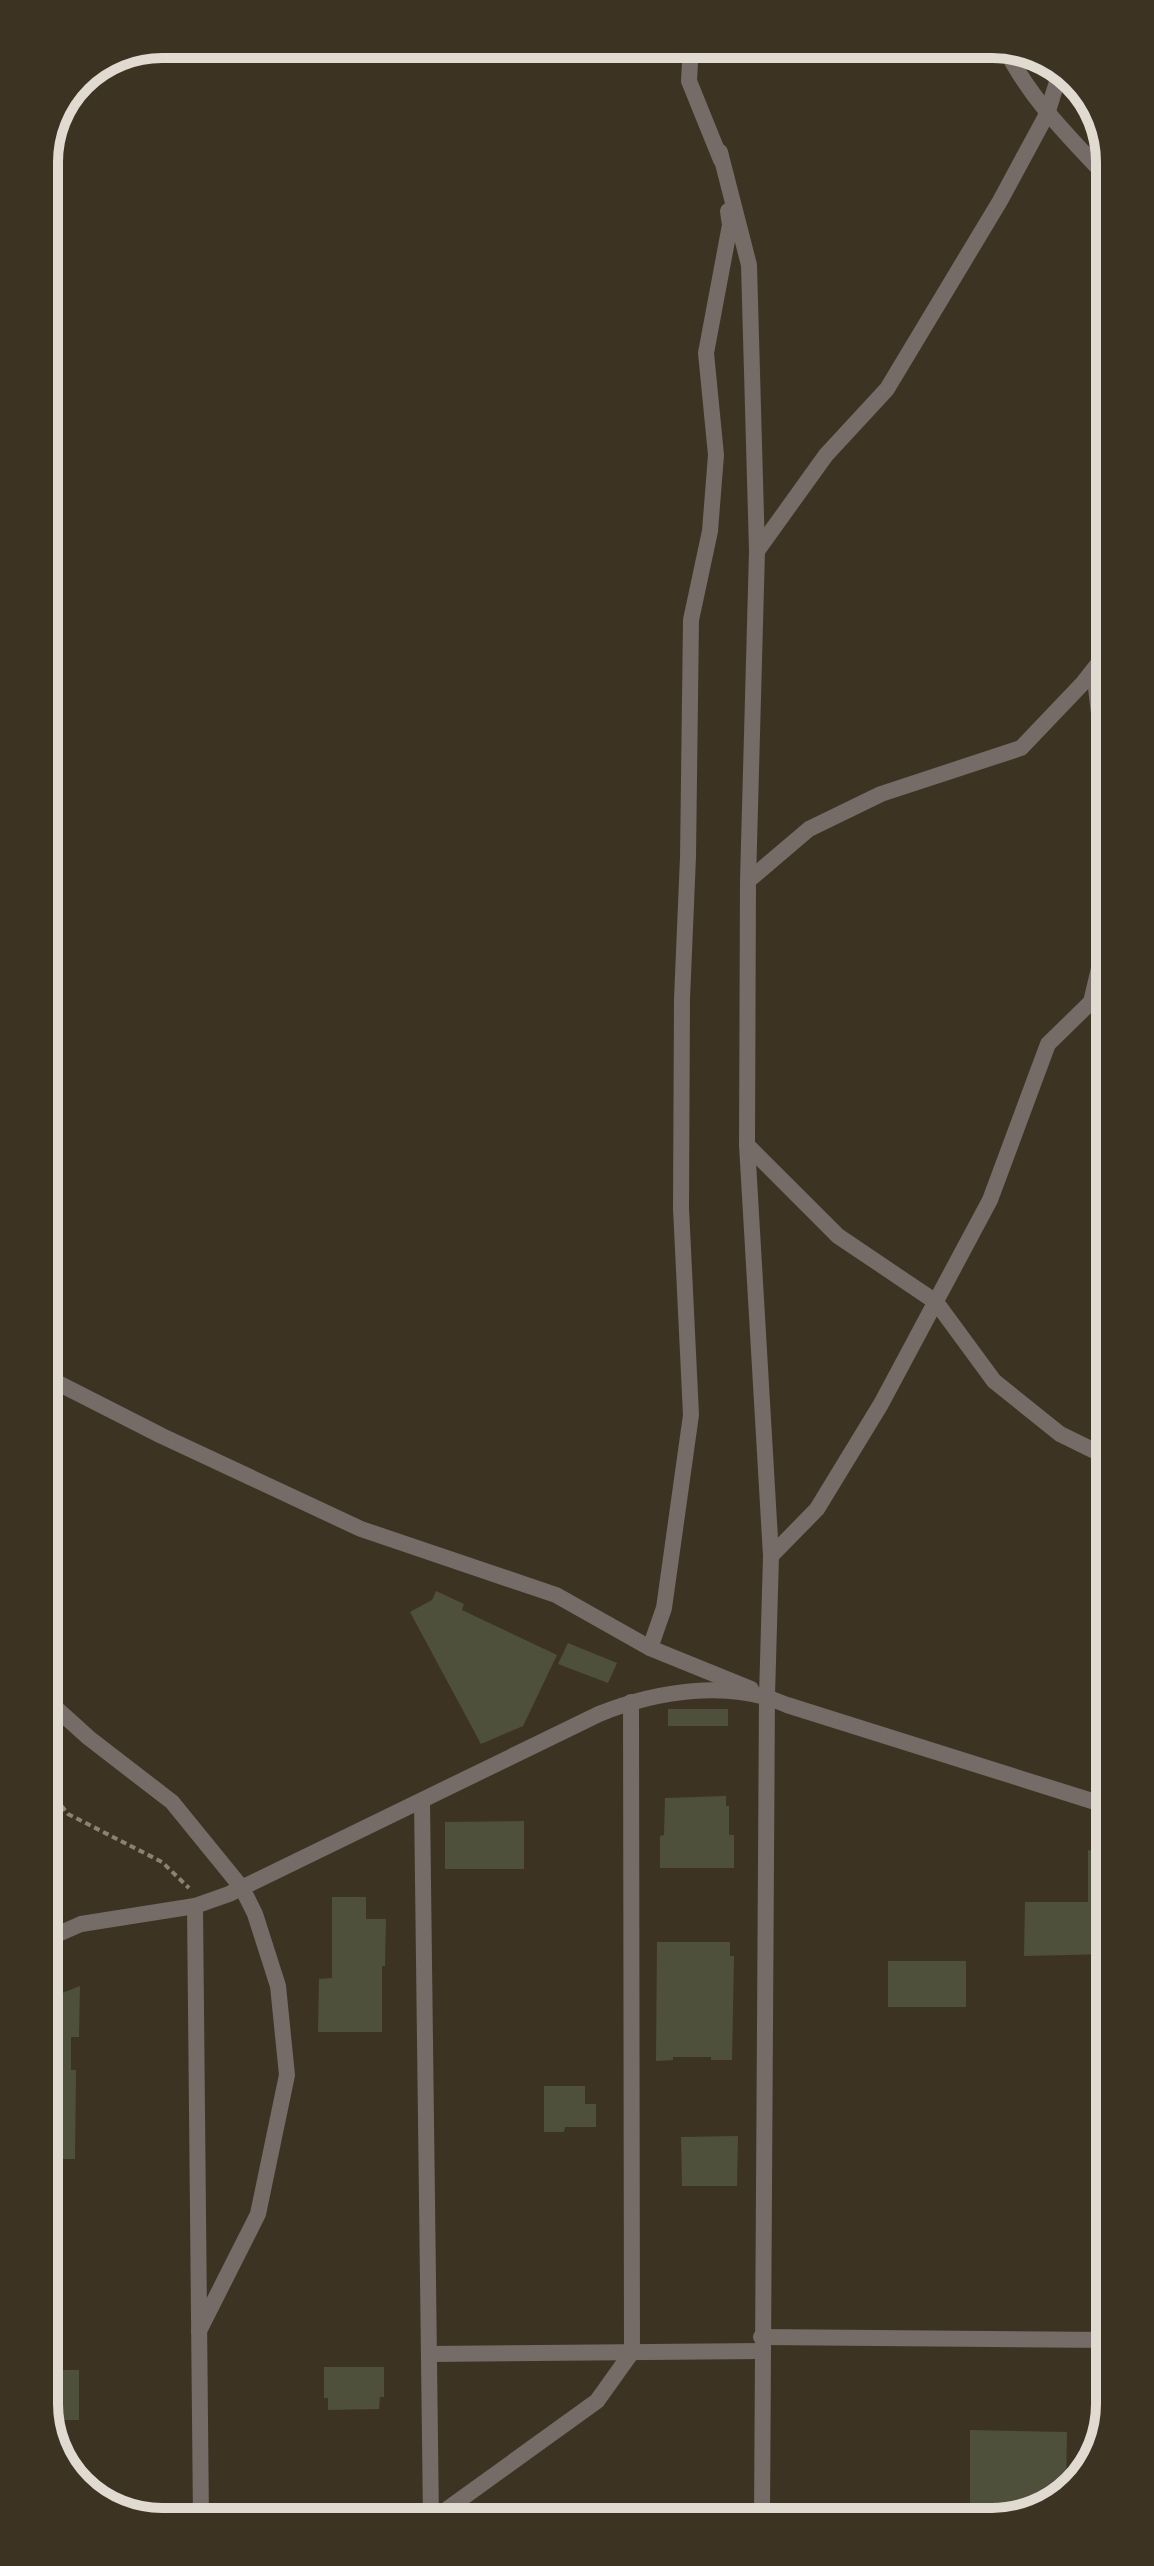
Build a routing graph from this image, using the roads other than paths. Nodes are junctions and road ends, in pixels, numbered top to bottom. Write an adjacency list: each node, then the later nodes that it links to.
1 (690, 58): 5 (street)
2 (1011, 60): 4 (street)
3 (1057, 81): 4 (street)
4 (1047, 114): 6 (street); 7 (street)
5 (720, 152): 7 (street); 18 (street)
6 (1096, 166)
7 (757, 551): 11 (street)
8 (1096, 667): 9 (street)
9 (1094, 670): 10 (street); 11 (street)
10 (1096, 687)
11 (748, 881): 13 (street)
12 (1096, 981): 14 (street)
13 (747, 1145): 14 (street); 17 (street)
14 (936, 1302): 16 (street); 17 (street)
15 (58, 1383): 18 (street)
16 (1096, 1452)
17 (771, 1556): 19 (street)
18 (650, 1648): 19 (street)
19 (767, 1696): 20 (street); 23 (street); 29 (street)
20 (631, 1702): 22 (street); 30 (street)
21 (58, 1710): 24 (street)
22 (422, 1801): 24 (street); 31 (street)
23 (1096, 1802)
24 (242, 1888): 25 (street); 27 (street)
25 (200, 1904): 26 (street); 27 (street)
26 (58, 1934)
27 (199, 2331): 32 (street)
28 (1096, 2340): 29 (street)
29 (762, 2344): 30 (street); 35 (street)
30 (632, 2352): 31 (street); 34 (street)
31 (429, 2354): 33 (street)
32 (201, 2508)
33 (432, 2508)
34 (449, 2508)
35 (762, 2508)

